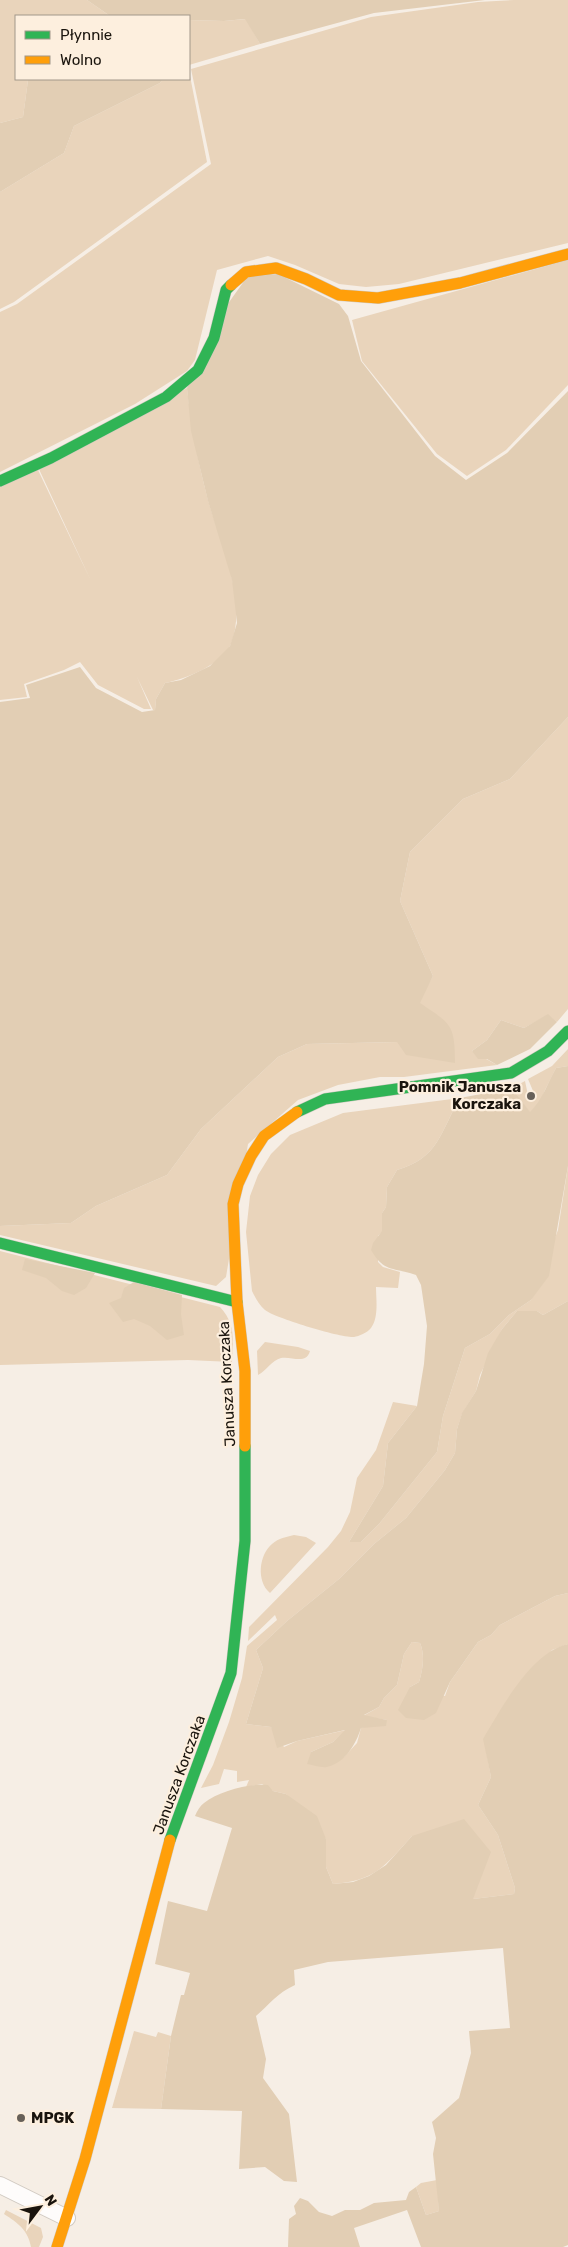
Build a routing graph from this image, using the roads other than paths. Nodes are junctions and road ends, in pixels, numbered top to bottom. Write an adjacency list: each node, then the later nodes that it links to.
1 (568, 254): 2 (street)
2 (0, 481)
3 (568, 1031): 5 (street, Janusza Korczaka)
4 (0, 1243): 5 (street, Janusza Korczaka)
5 (237, 1302): 7 (street, Janusza Korczaka)
6 (0, 2185): 7 (street)
7 (67, 2218): 8 (street, Janusza Korczaka)
8 (58, 2247)

